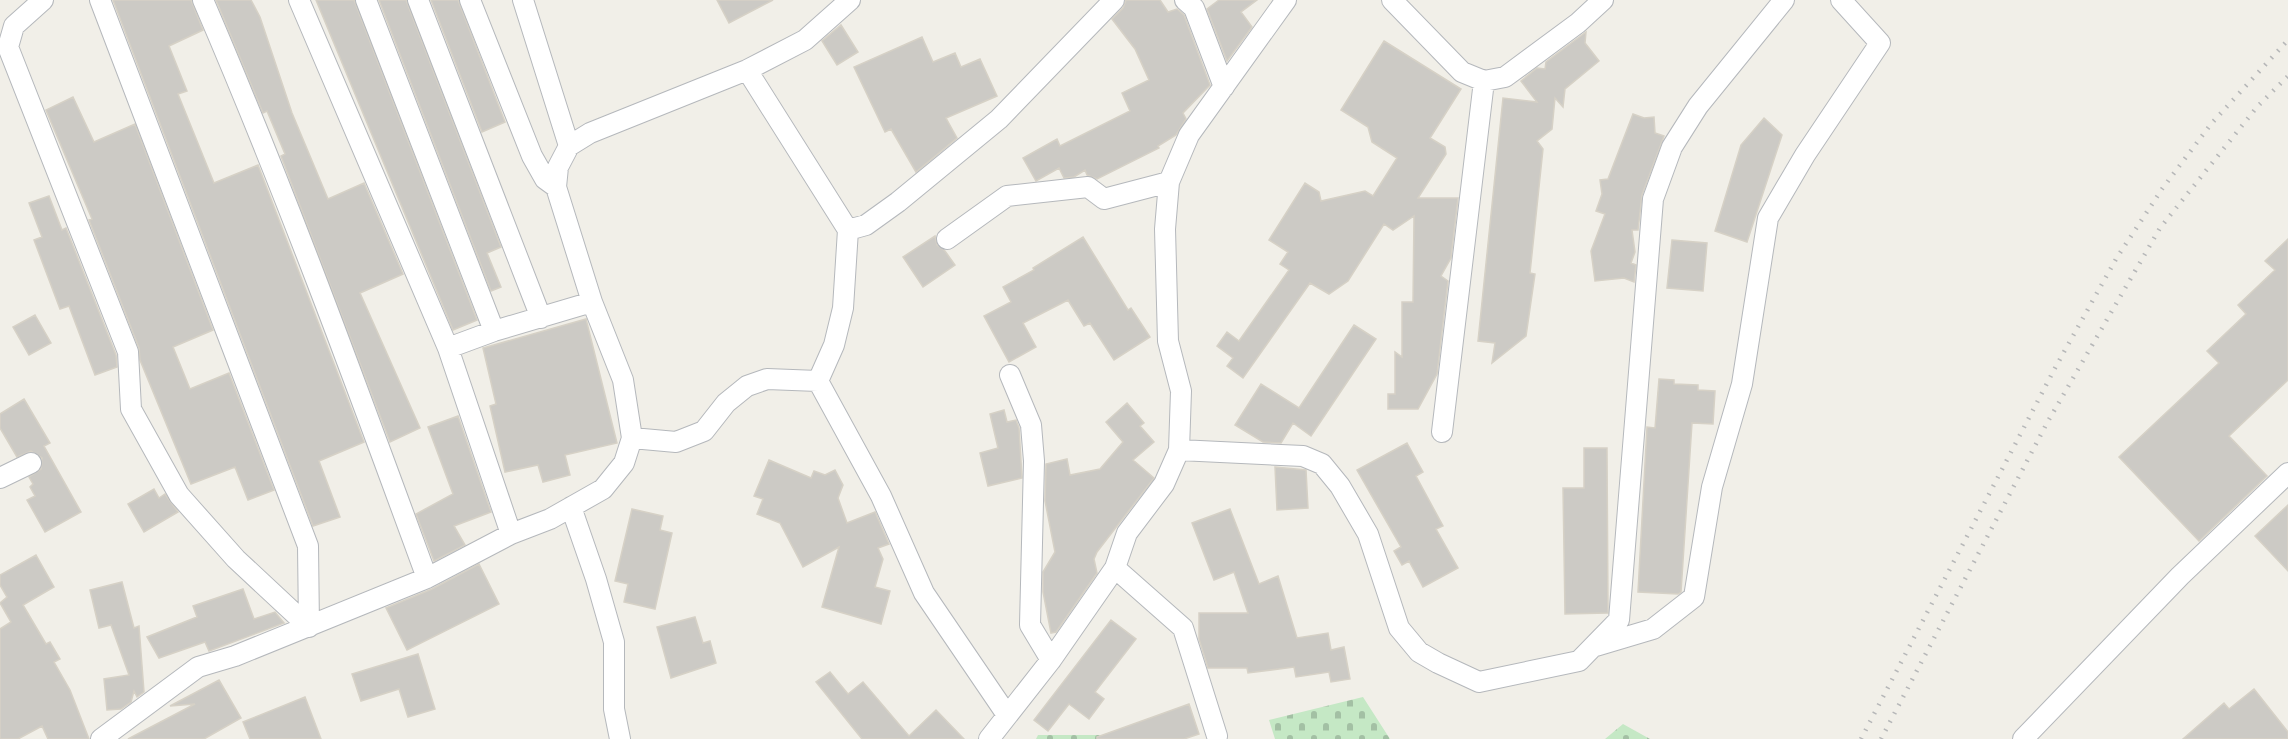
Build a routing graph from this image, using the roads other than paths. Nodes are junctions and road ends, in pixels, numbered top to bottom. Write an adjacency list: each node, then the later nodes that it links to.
1 (43, 0): 41 (street)
2 (100, 0): 41 (street)
3 (204, 0): 40 (street)
4 (299, 0): 28 (street)
5 (366, 0): 27 (street)
6 (418, 0): 26 (street)
7 (470, 0): 22 (street)
8 (523, 0): 20 (street)
9 (850, 0): 17 (street)
10 (1114, 0): 23 (street)
11 (1286, 0): 19 (street)
12 (1392, 0): 18 (street)
13 (1603, 0): 18 (street)
14 (1784, 0): 42 (street)
15 (1841, 0): 42 (street)
16 (1190, 3): 19 (street)
17 (747, 70): 20 (street); 23 (street)
18 (1484, 81): 31 (street)
19 (1224, 87): 21 (street)
20 (570, 146): 22 (street)
21 (1169, 182): 24 (street); 33 (street)
22 (556, 188): 25 (street)
23 (848, 230): 30 (street)
24 (947, 239)
25 (592, 302): 26 (street); 32 (street)
26 (541, 318): 27 (street)
27 (494, 331): 28 (street)
28 (448, 348): 38 (street)
29 (1010, 375): 43 (street)
30 (818, 381): 32 (street); 44 (street)
31 (1442, 432)
32 (632, 438): 37 (street)
33 (1179, 450): 39 (street); 42 (street)
34 (31, 463): 36 (street)
35 (2288, 473): 49 (street)
36 (0, 478)
37 (571, 507): 38 (street); 47 (street)
38 (511, 534): 40 (street)
39 (1115, 568): 43 (street); 45 (street)
40 (428, 578): 41 (street)
41 (309, 627): 46 (street)
42 (1596, 646)
43 (1051, 660): 44 (street)
44 (1007, 715): 48 (street)
45 (1217, 736)
46 (101, 739)
47 (620, 739)
48 (989, 739)
49 (2023, 739)

